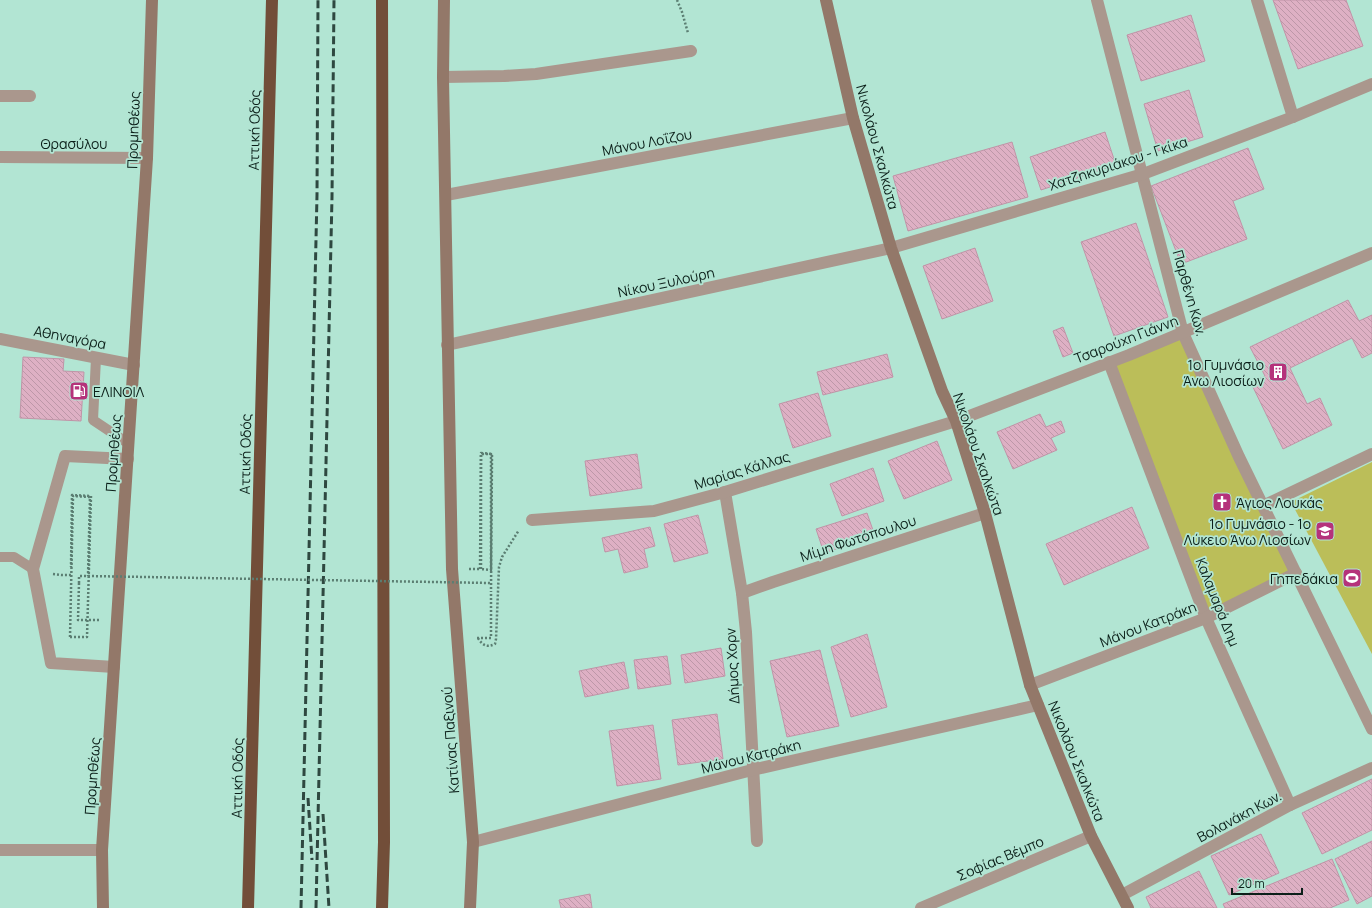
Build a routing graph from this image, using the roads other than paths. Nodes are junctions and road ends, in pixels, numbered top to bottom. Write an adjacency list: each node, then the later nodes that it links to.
1 (152, 0): 16 (street, Προμηθέως)
2 (272, 0): 54 (highway, Αττική Οδός)
3 (382, 0): 55 (highway)
4 (444, 0): 9 (street, Κατίνας Παξινού)
5 (826, 0): 14 (street, Νικολάου Σκαλκώτα)
6 (1097, 0): 17 (street, Παρθένη Κων.)
7 (1257, 0): 13 (street)
8 (691, 51): 9 (street)
9 (443, 77): 18 (street, Κατίνας Παξινού)
10 (1372, 84): 13 (street, Χατζηκυριάκου - Γκίκα)
11 (0, 96): 12 (street)
12 (30, 96)
13 (1293, 117): 17 (street, Χατζηκυριάκου - Γκίκα)
14 (853, 118): 18 (street, Μάνου Λοΐζου); 19 (street, Νικολάου Σκαλκώτα)
15 (0, 157): 16 (street, Θρασύλου)
16 (147, 158): 26 (street, Προμηθέως)
17 (1143, 174): 19 (street, Χατζηκυριάκου - Γκίκα); 21 (street, Παρθένη Κων.)
18 (446, 194): 23 (street, Κατίνας Παξινού)
19 (891, 248): 23 (street, Νίκου Ξυλούρη); 27 (street, Νικολάου Σκαλκώτα)
20 (1372, 253): 21 (street, Τσαρούχη Γιάννη)
21 (1183, 334): 25 (street, Τσαρούχη Γιάννη); 32 (street, Παρθένη Κων.)
22 (0, 339): 24 (street, Αθηναγόρα)
23 (447, 345): 49 (street, Κατίνας Παξινού)
24 (96, 358): 26 (street, Αθηναγόρα); 28 (lane)
25 (1109, 362): 27 (street, Τσαρούχη Γιάννη); 39 (street, Καλαμαρά Δημ)
26 (134, 365): 28 (street, Προμηθέως)
27 (956, 420): 31 (street, Μαρίας Κάλλας); 33 (street, Νικολάου Σκαλκώτα)
28 (129, 444): 30 (street, Προμηθέως)
29 (1372, 454): 32 (street)
30 (128, 459): 36 (street); 40 (street, Προμηθέως)
31 (725, 492): 34 (street, Μαρίας Κάλλας); 38 (street, Δήμος Χορν)
32 (1264, 506): 37 (street, Παρθένη Κων.)
33 (985, 513): 38 (street, Μίμη Φωτόπουλου); 41 (street, Νικολάου Σκαλκώτα)
34 (532, 520)
35 (0, 557): 36 (lane)
36 (33, 570): 40 (street)
37 (1296, 573): 39 (street, Μάνου Κατράκη); 43 (street, Παρθένη Κων.)
38 (742, 593): 45 (street, Δήμος Χορν)
39 (1206, 618): 41 (street, Μάνου Κατράκη); 46 (street, Καλαμαρά Δημ)
40 (114, 667): 51 (street, Προμηθέως)
41 (1030, 685): 42 (street, Νικολάου Σκαλκώτα)
42 (1038, 705): 45 (street, Μάνου Κατράκη); 47 (street, Νικολάου Σκαλκώτα)
43 (1372, 729)
44 (1372, 768): 46 (street, Βολανάκη Κων.)
45 (752, 770): 48 (street, Δήμος Χορν); 49 (street, Μάνου Κατράκη)
46 (1290, 805): 52 (street, Βολανάκη Κων.)
47 (1091, 836): 52 (street, Νικολάου Σκαλκώτα); 57 (street, Σοφίας Βέμπο)
48 (757, 841)
49 (472, 842): 56 (street, Κατίνας Παξινού)
50 (0, 850): 51 (street)
51 (102, 850): 53 (street, Προμηθέως)
52 (1122, 895): 58 (street, Νικολάου Σκαλκώτα)
53 (103, 908)
54 (248, 908)
55 (382, 908)
56 (470, 908)
57 (922, 908)
58 (1128, 908)

